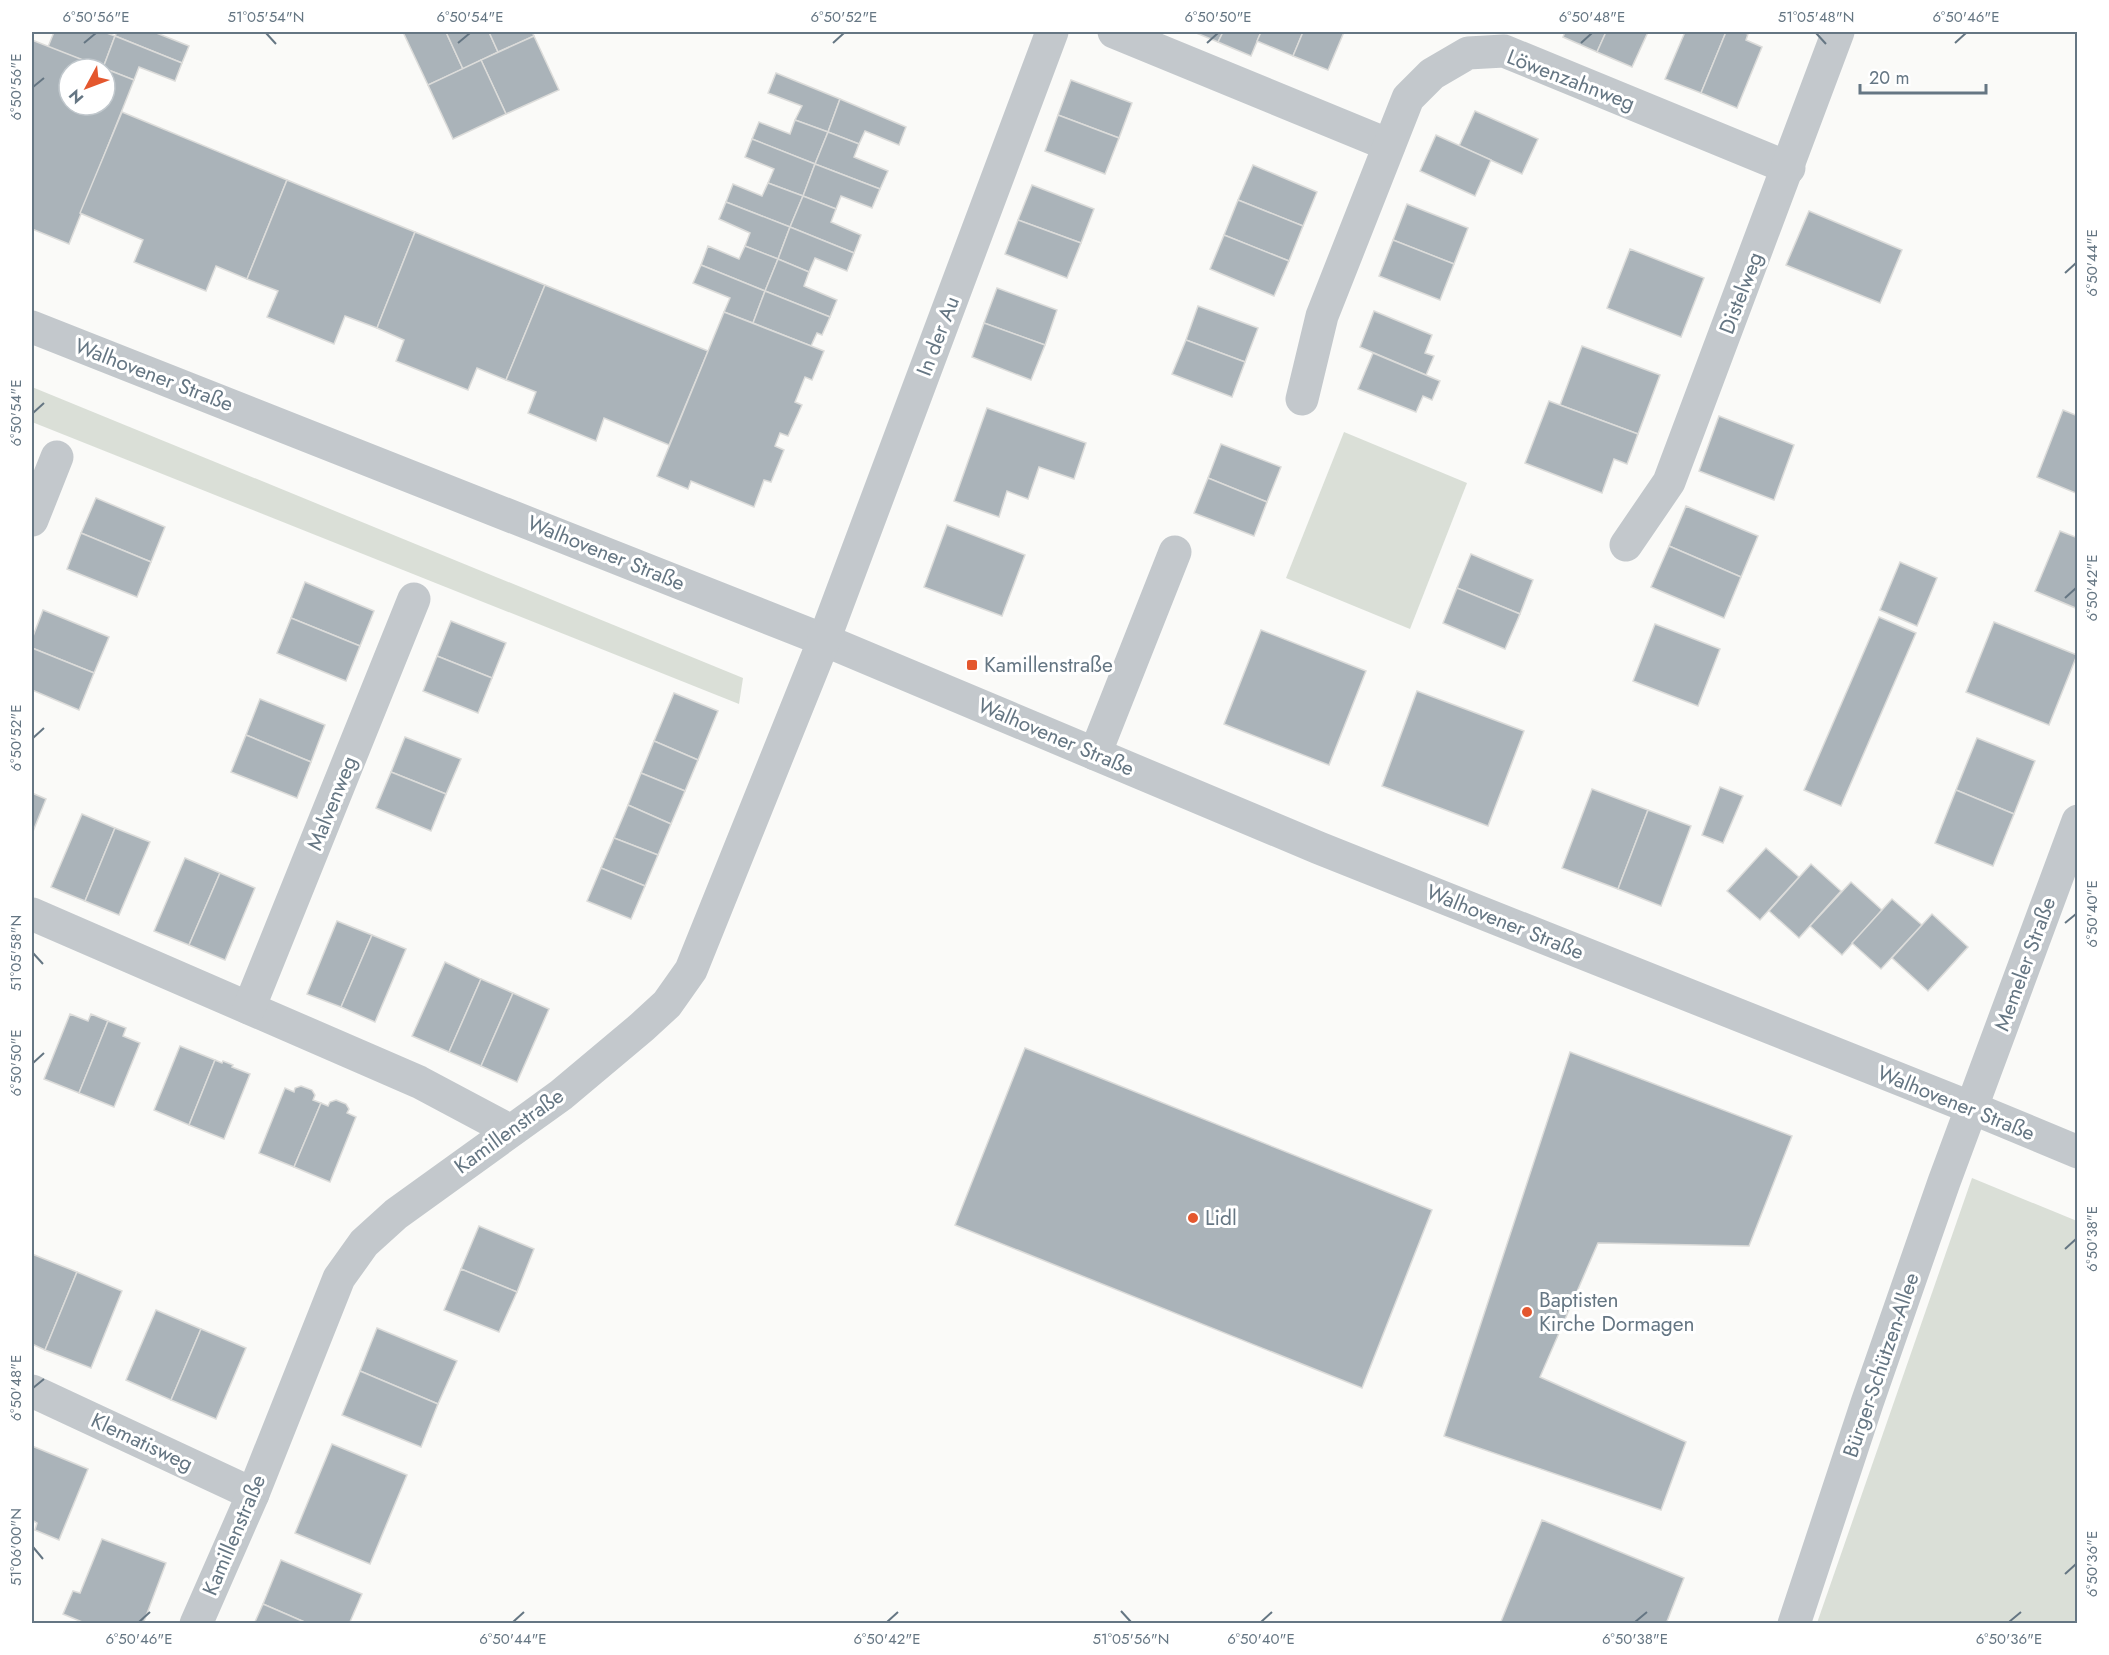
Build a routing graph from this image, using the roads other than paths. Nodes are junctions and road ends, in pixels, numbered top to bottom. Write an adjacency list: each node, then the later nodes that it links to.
1 (1052, 32): 13 (street, In der Au)
2 (1114, 32): 4 (street)
3 (1838, 32): 5 (street, Distelweg)
4 (1389, 145): 5 (street, Löwenzahnweg); 7 (street, Löwenzahnweg)
5 (1789, 168): 10 (street, Distelweg)
6 (32, 327): 13 (street, Walhovener Straße)
7 (1302, 399)
8 (57, 457): 9 (street)
9 (32, 519)
10 (1626, 545)
11 (1175, 552): 14 (street)
12 (414, 599): 17 (street, Malvenweg)
13 (824, 640): 14 (street, Walhovener Straße); 19 (street, Kamillenstraße)
14 (1095, 754): 18 (street, Walhovener Straße)
15 (2078, 821): 18 (street, Memeler Straße)
16 (32, 914): 17 (street)
17 (249, 1008): 19 (street)
18 (1972, 1108): 20 (street, Walhovener Straße); 24 (street, Bürger-Schützen-Allee)
19 (509, 1130): 22 (street, Kamillenstraße)
20 (2078, 1152)
21 (32, 1391): 22 (street, Klematisweg)
22 (253, 1494): 23 (street, Kamillenstraße)
23 (196, 1623)
24 (1794, 1623)

